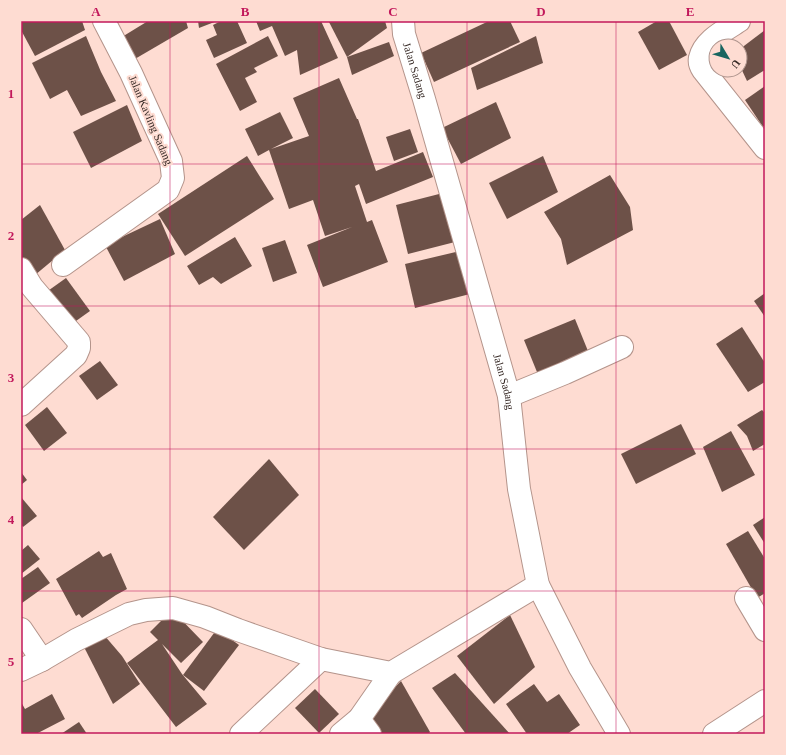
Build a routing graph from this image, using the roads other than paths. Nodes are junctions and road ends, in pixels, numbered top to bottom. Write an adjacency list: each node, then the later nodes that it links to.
1 (104, 21): 5 (street, Jalan Kavling Sadang)
2 (403, 21): 8 (street, Jalan Sadang)
3 (739, 21): 4 (street)
4 (765, 148)
5 (63, 265)
6 (21, 269): 9 (street)
7 (622, 347): 8 (street)
8 (509, 396): 10 (street, Jalan Sadang)
9 (21, 405)
10 (538, 585): 17 (street); 22 (street, Jalan Sadang)
11 (746, 598): 13 (street)
12 (21, 629): 15 (street)
13 (765, 630)
14 (321, 659): 15 (street); 17 (street); 20 (street)
15 (42, 660): 16 (street)
16 (21, 670)
17 (391, 673): 19 (street)
18 (765, 701): 23 (street)
19 (365, 727): 21 (street)
20 (241, 734)
21 (341, 734)
22 (619, 734)
23 (714, 734)

